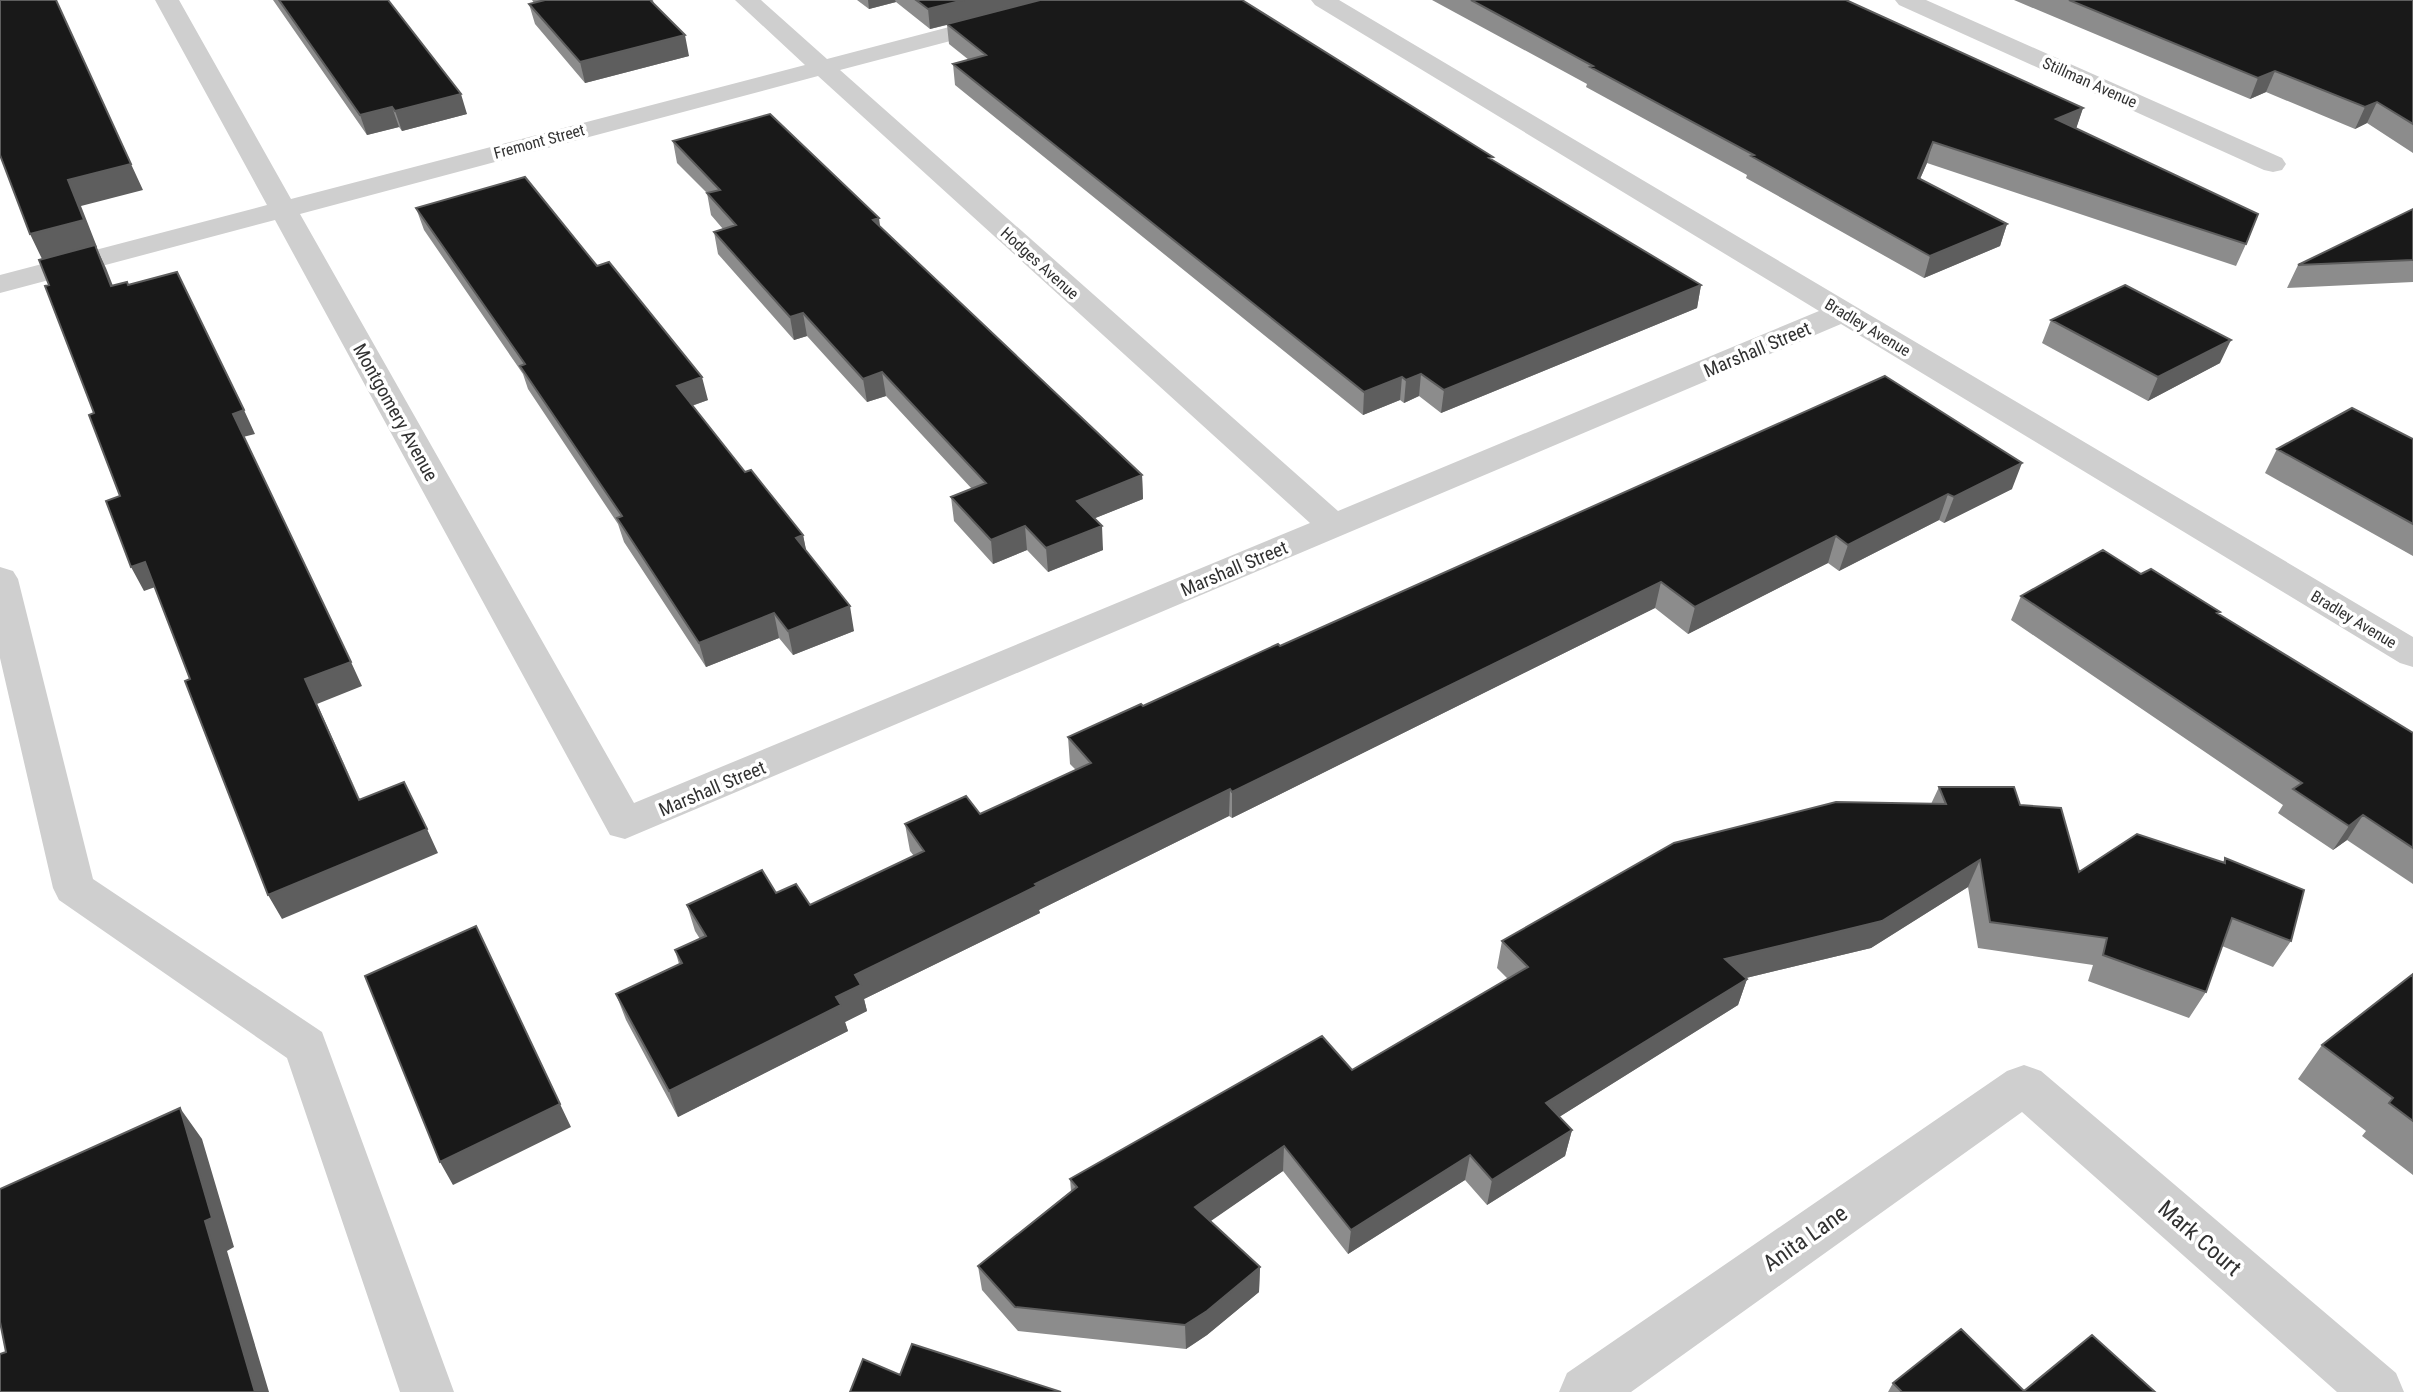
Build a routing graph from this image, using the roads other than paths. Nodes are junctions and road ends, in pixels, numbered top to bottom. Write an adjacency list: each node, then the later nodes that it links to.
1 (167, 0): 8 (street, Montgomery Avenue)
2 (747, 0): 6 (street, Hodges Avenue)
3 (1079, 0): 6 (street, Fremont Street)
4 (1323, 0): 10 (street, Bradley Avenue)
5 (1907, 0): 7 (street, Stillman Avenue)
6 (822, 67): 8 (street, Fremont Street); 11 (street, Hodges Avenue)
7 (2273, 164)
8 (283, 208): 9 (street, Fremont Street); 14 (street, Montgomery Avenue)
9 (0, 284)
10 (1843, 313): 11 (street, Marshall Street); 13 (street, Bradley Avenue)
11 (1334, 526): 14 (street, Marshall Street)
12 (0, 579): 16 (street)
13 (2413, 654)
14 (625, 824)
15 (2024, 1085): 17 (street, Anita Lane); 18 (street, Mark Court)
16 (427, 1392)
17 (1586, 1392)
18 (2377, 1392)

